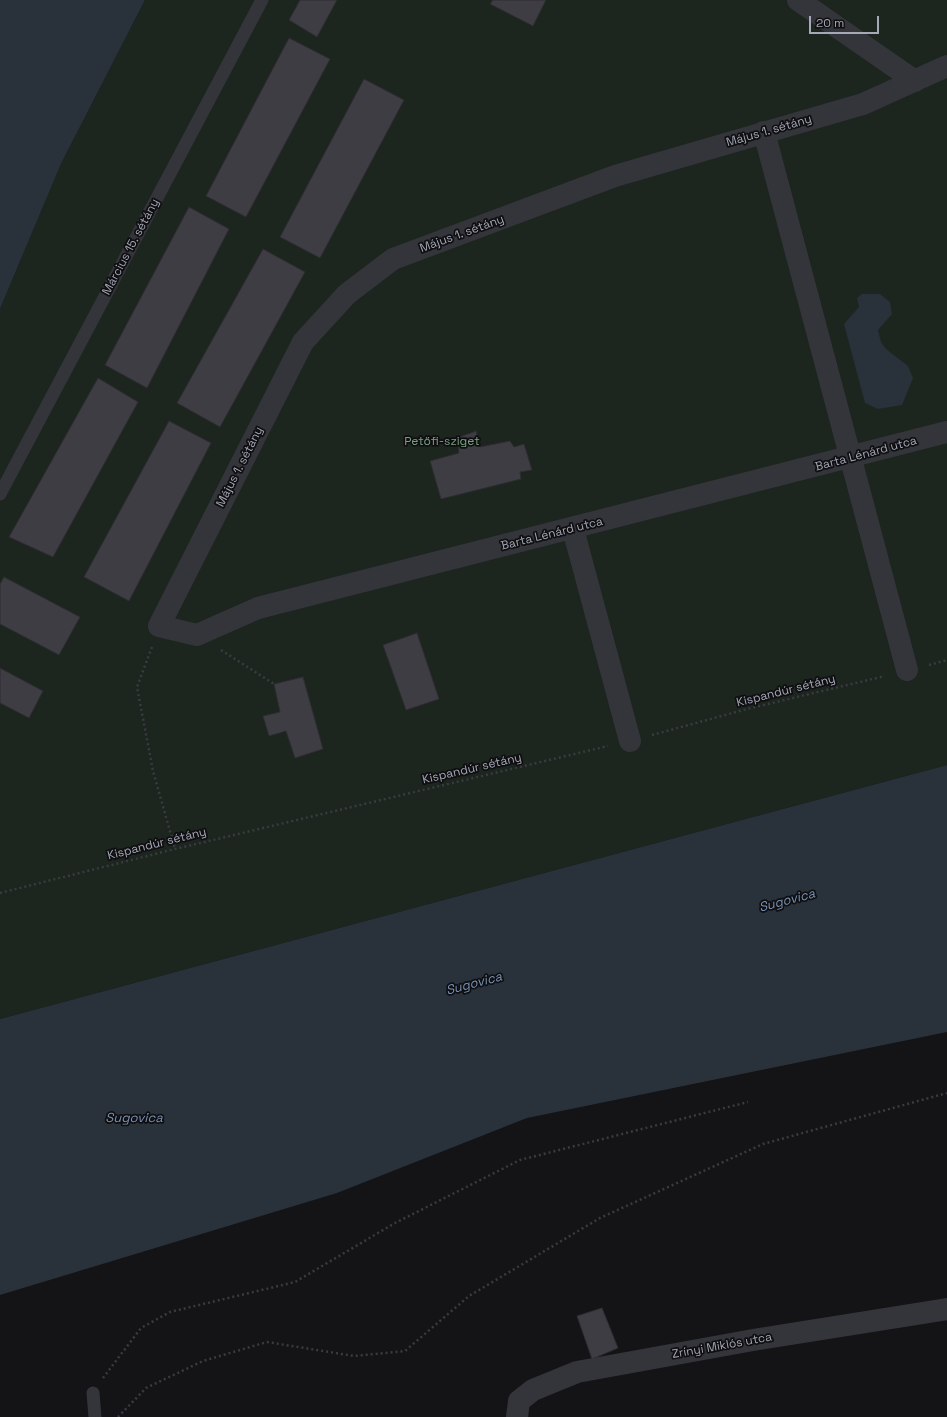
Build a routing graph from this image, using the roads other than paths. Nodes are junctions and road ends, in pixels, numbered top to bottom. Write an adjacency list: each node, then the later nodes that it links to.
1 (262, 0): 8 (lane, Március 15. sétány)
2 (798, 0): 4 (street)
3 (947, 66): 4 (street, Május 1. sétány)
4 (915, 81): 5 (street, Május 1. sétány)
5 (764, 132): 7 (street); 10 (street, Május 1. sétány)
6 (947, 432): 7 (street, Barta Lénárd utca)
7 (851, 458): 9 (street, Barta Lénárd utca); 11 (street)
8 (0, 494)
9 (573, 529): 10 (street, Barta Lénárd utca); 12 (street)
10 (197, 635)
11 (907, 670)
12 (630, 741)
13 (947, 1309): 16 (street, Zrínyi Miklós utca)
14 (93, 1393): 15 (lane)
15 (95, 1417)
16 (517, 1417)

